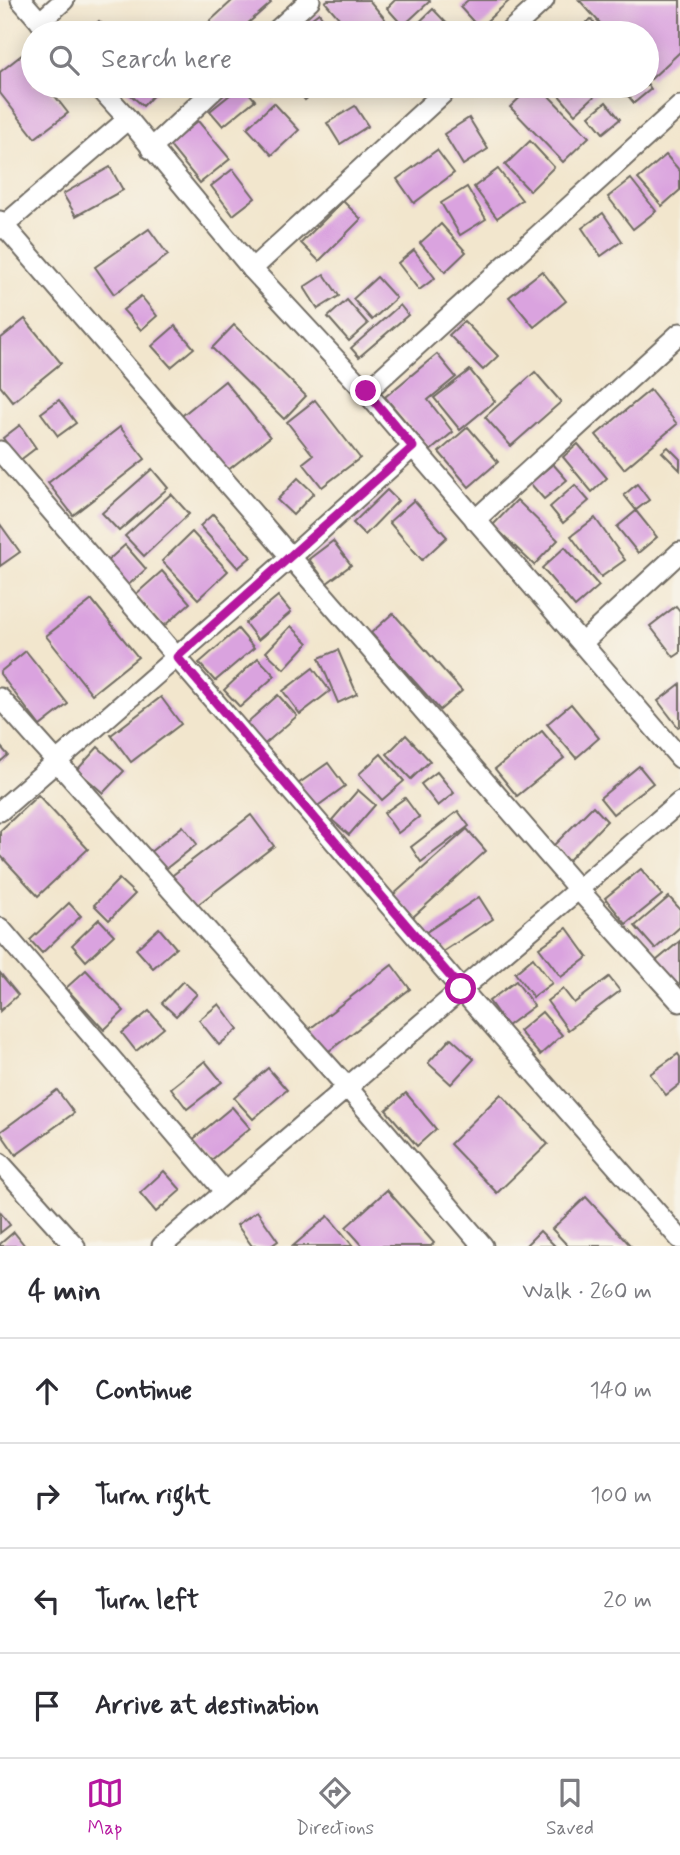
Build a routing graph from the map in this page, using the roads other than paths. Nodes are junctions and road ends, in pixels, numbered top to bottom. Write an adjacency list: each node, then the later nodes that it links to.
1 (21, 0): 5 (street)
2 (64, 0): 6 (street)
3 (310, 0): 7 (street)
4 (544, 0): 8 (street)
5 (39, 21)
6 (50, 21)
7 (287, 21)
8 (521, 21)
9 (109, 98): 13 (street)
10 (205, 98): 14 (street)
11 (438, 98): 16 (street)
12 (680, 106): 18 (street)
13 (128, 119): 14 (street); 15 (street)
14 (151, 149): 16 (street)
15 (1, 225): 23 (street)
16 (252, 269): 18 (street)
17 (680, 333): 21 (street)
18 (366, 391): 19 (street)
19 (413, 447): 21 (street); 23 (street)
20 (0, 451): 25 (street)
21 (475, 520): 24 (street)
22 (680, 552): 24 (street)
23 (291, 557): 25 (street); 31 (street)
24 (582, 643): 27 (street)
25 (177, 657): 28 (street); 33 (street)
26 (0, 698): 28 (street)
27 (680, 758)
28 (56, 762): 30 (street); 35 (street)
29 (680, 802): 31 (street)
30 (0, 811)
31 (578, 889): 33 (street); 34 (street)
32 (0, 928): 37 (street)
33 (461, 989): 35 (street); 38 (street)
34 (680, 1002)
35 (348, 1087): 37 (street); 41 (street)
36 (0, 1163): 39 (street)
37 (225, 1192): 40 (street)
38 (680, 1239)
39 (75, 1246)
40 (162, 1246)
41 (484, 1246)

